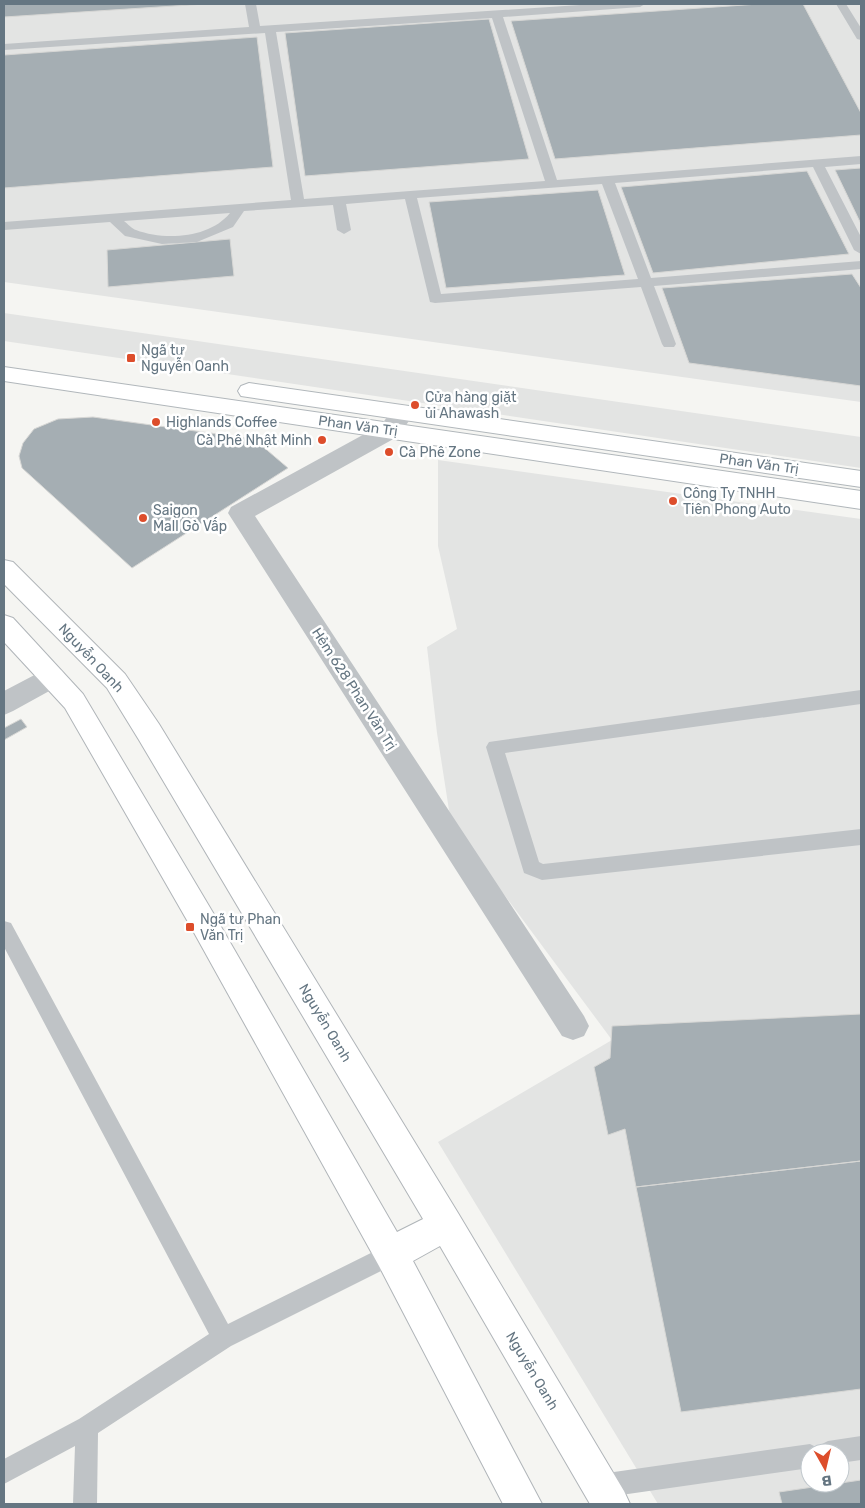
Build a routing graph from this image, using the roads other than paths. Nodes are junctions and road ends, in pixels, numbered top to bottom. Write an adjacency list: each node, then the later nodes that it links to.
1 (250, 4): 6 (lane)
2 (640, 4): 4 (lane)
3 (841, 4): 7 (lane)
4 (496, 14): 5 (lane); 12 (lane)
5 (270, 29): 6 (lane); 15 (lane)
6 (255, 30): 8 (lane)
7 (861, 37)
8 (4, 48)
9 (861, 160): 10 (lane)
10 (817, 163): 11 (lane); 20 (lane)
11 (607, 179): 12 (lane); 22 (lane)
12 (552, 183): 13 (lane)
13 (410, 194): 14 (lane); 22 (lane)
14 (340, 200): 15 (lane); 19 (lane)
15 (298, 203): 16 (lane)
16 (240, 208): 17 (lane); 17 (lane)
17 (114, 217): 18 (lane)
18 (4, 226)
19 (344, 230)
20 (861, 250)
21 (861, 265): 22 (lane)
22 (646, 283): 23 (lane)
23 (669, 344)
24 (4, 356): 26 (main road, Phan Văn Trị)
25 (4, 374): 26 (main road, Phan Văn Trị)
26 (396, 422): 27 (main road, Phan Văn Trị); 28 (main road, Phan Văn Trị); 36 (street, Hẻm 628 Phan Văn Trị)
27 (861, 479)
28 (861, 500)
29 (4, 569): 37 (main road, Nguyễn Oanh)
30 (4, 625): 31 (main road)
31 (53, 677): 33 (street); 38 (main road)
32 (861, 697): 34 (lane)
33 (4, 704)
34 (861, 837)
35 (4, 929): 39 (lane)
36 (573, 1026)
37 (446, 1225): 38 (main road); 43 (main road, Nguyễn Oanh)
38 (391, 1254): 39 (lane); 45 (main road)
39 (223, 1338): 40 (lane)
40 (87, 1428): 42 (lane); 44 (lane)
41 (800, 1458): 43 (lane)
42 (4, 1472)
43 (605, 1495)
44 (85, 1504)
45 (523, 1504)

